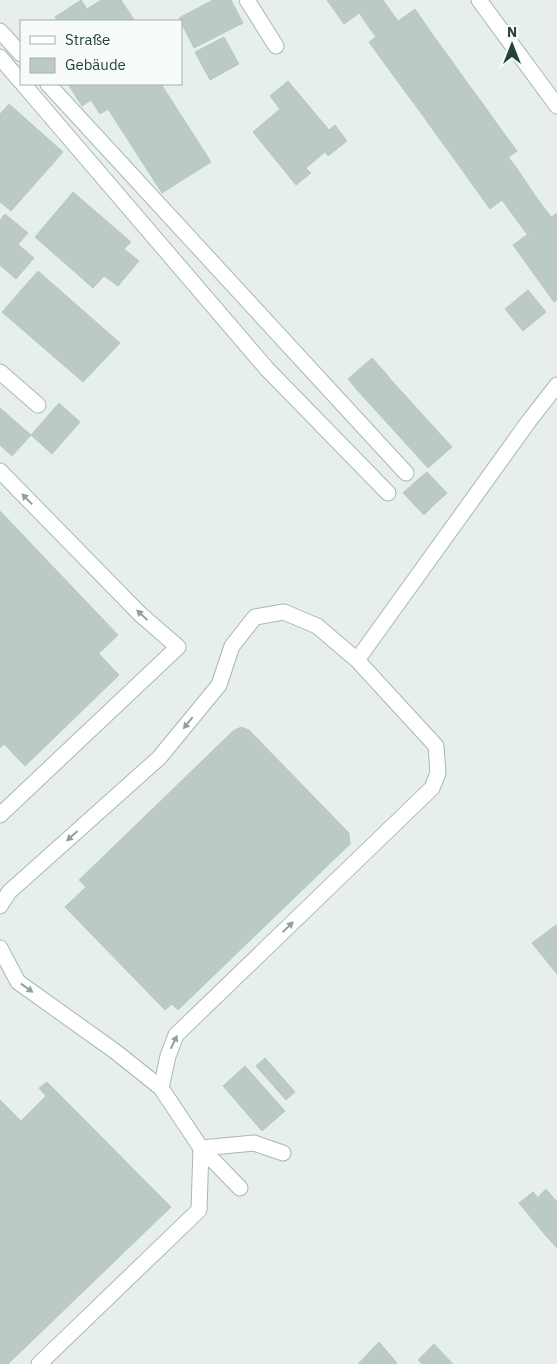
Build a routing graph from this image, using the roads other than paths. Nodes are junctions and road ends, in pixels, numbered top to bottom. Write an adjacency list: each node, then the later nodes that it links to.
1 (247, 0): 4 (street)
2 (479, 0): 10 (street)
3 (0, 31): 5 (street)
4 (276, 46)
5 (20, 53)
6 (0, 57): 7 (street)
7 (20, 81)
8 (24, 85): 16 (street)
9 (49, 85): 15 (street)
10 (557, 106)
11 (0, 372): 13 (street)
12 (557, 385): 17 (street)
13 (38, 405)
14 (0, 471): 18 (street, one-way to 14)
15 (406, 473)
16 (388, 493)
17 (358, 660): 19 (street, one-way to 19); 21 (street, one-way to 17)
18 (0, 815)
19 (0, 906)
20 (0, 948): 21 (street, one-way to 21)
21 (162, 1088): 22 (street)
22 (201, 1148): 23 (street); 24 (street); 25 (street)
23 (283, 1153)
24 (240, 1188)
25 (39, 1364)

